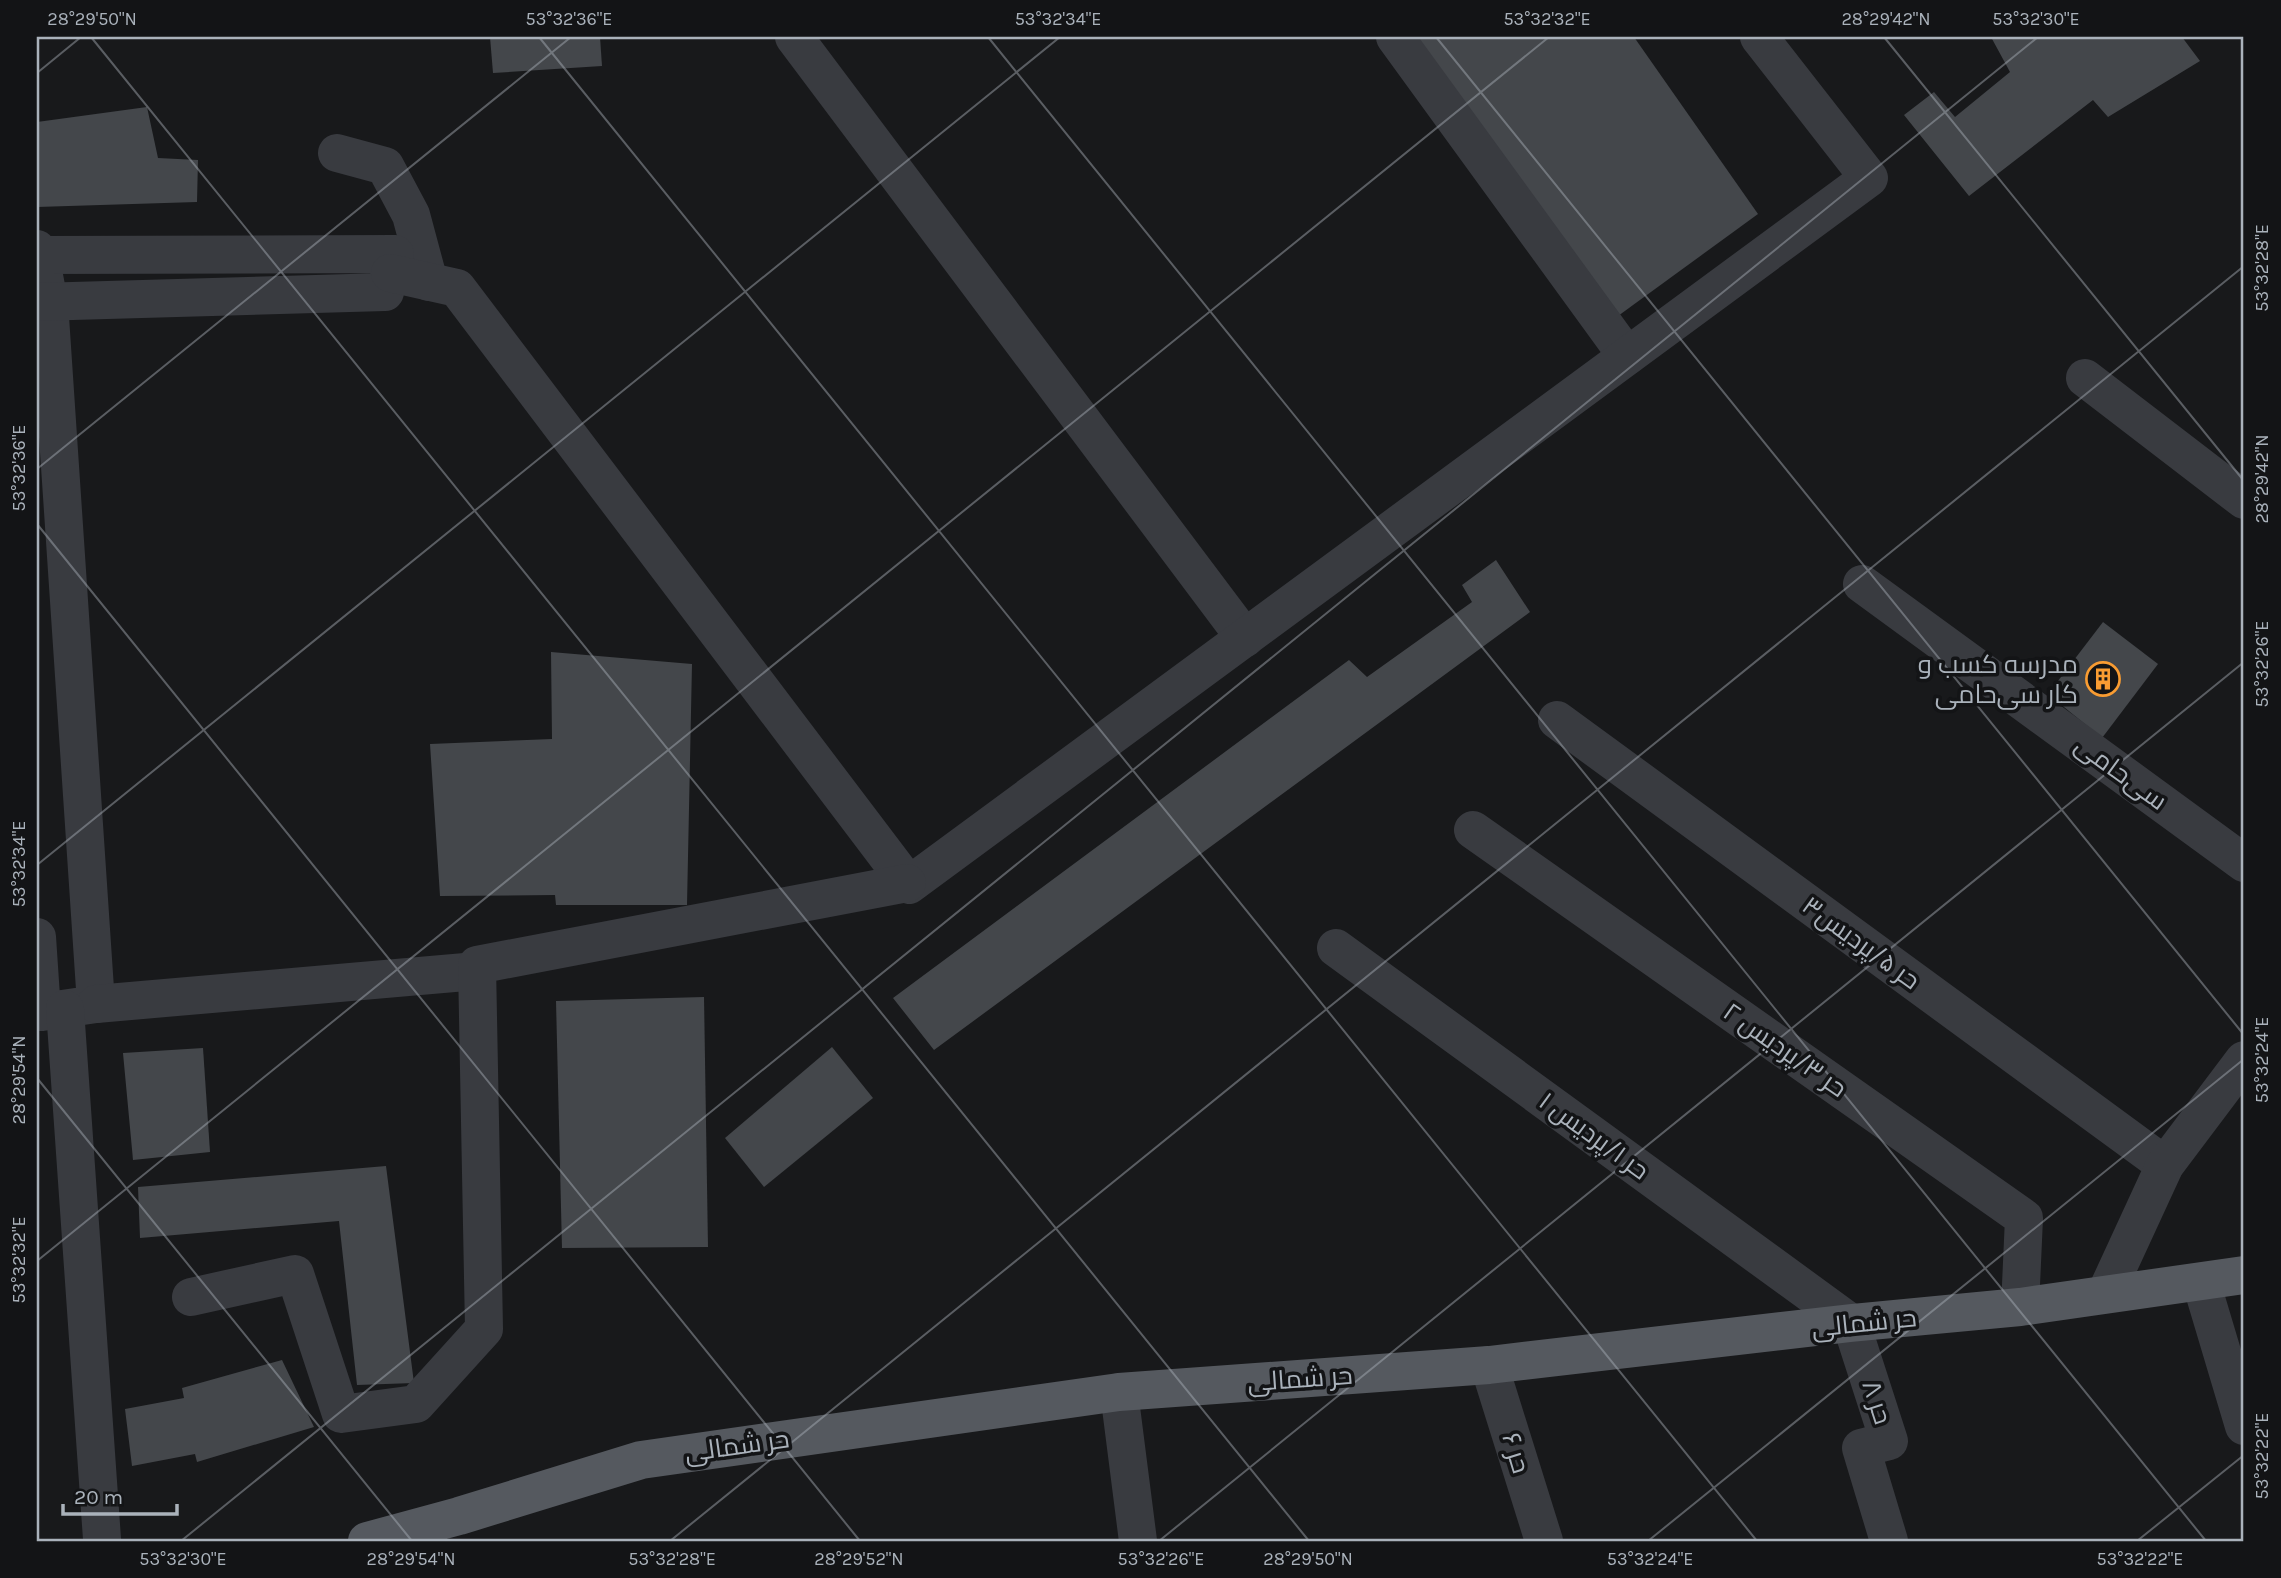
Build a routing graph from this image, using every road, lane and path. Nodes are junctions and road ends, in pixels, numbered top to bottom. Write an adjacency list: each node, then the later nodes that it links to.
1 (794, 37): 13 (street)
2 (1395, 37): 9 (street)
3 (1760, 37): 9 (street)
4 (337, 153): 7 (street)
5 (38, 253): 6 (street); 8 (street)
6 (390, 273): 7 (street); 8 (street)
7 (429, 282): 17 (street)
8 (43, 302): 21 (street)
9 (1627, 356): 13 (street)
10 (2085, 378): 11 (street)
11 (2244, 499)
12 (1862, 584): 16 (street, سی‌حامی)
13 (1245, 638): 17 (street)
14 (1558, 720): 23 (street, حر ۵/پردیس۳)
15 (1472, 830): 28 (street, حر ۳/پردیس ۲)
16 (2244, 863)
17 (907, 883): 20 (street)
18 (37, 937): 21 (street)
19 (1336, 948): 29 (street, حر ۱/پردیس ۱)
20 (477, 971): 21 (street); 27 (street)
21 (60, 1009): 34 (street)
22 (2244, 1060): 23 (street)
23 (2165, 1165): 26 (street)
24 (2244, 1275): 25 (main road, حر شمالی)
25 (2201, 1282): 26 (main road, حر شمالی); 32 (street)
26 (2106, 1293): 28 (main road, حر شمالی)
27 (191, 1297)
28 (2020, 1307): 29 (main road, حر شمالی)
29 (1851, 1323): 30 (main road, حر شمالی); 38 (street, حر ۸)
30 (1489, 1365): 31 (main road, حر شمالی); 37 (street, حر ۶)
31 (1119, 1392): 33 (main road, حر شمالی); 36 (street)
32 (2244, 1426)
33 (413, 1535): 35 (main road, حر شمالی)
34 (102, 1539)
35 (367, 1541)
36 (1138, 1541)
37 (1544, 1541)
38 (1889, 1541)

